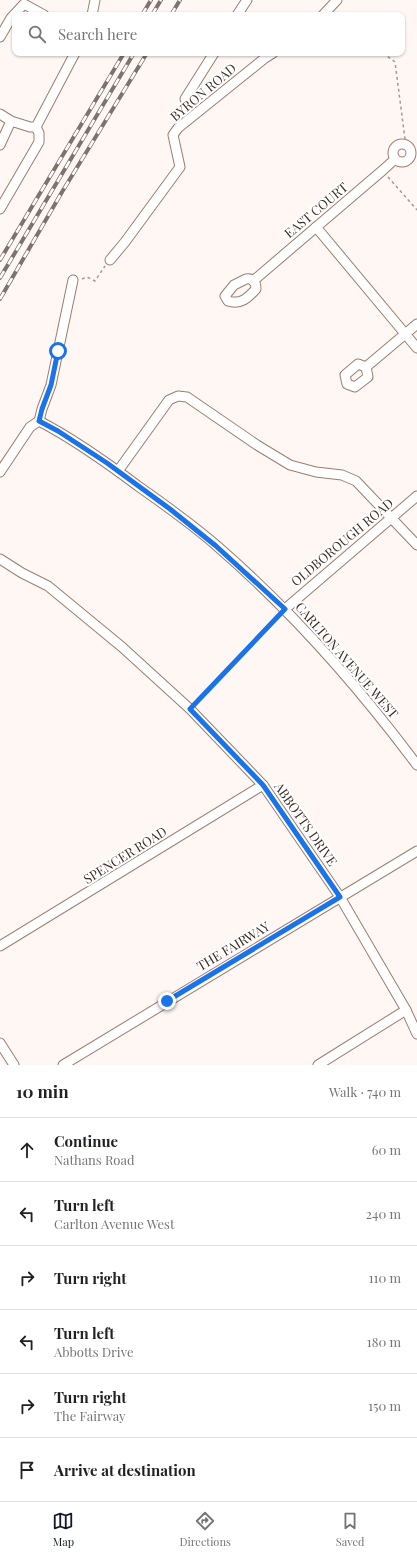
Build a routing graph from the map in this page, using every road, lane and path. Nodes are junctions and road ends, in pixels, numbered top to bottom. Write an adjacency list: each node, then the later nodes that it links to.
1 (95, 0): 6 (street)
2 (247, 0): 7 (street)
3 (337, 0): 8 (street)
4 (17, 12): 5 (street)
5 (39, 12)
6 (93, 12)
7 (239, 12)
8 (326, 12)
9 (12, 17): 10 (street)
10 (0, 37)
11 (72, 56): 18 (street)
12 (212, 56): 15 (street)
13 (268, 56): 26 (street, BYRON ROAD)
14 (387, 56): 19 (path)
15 (185, 99)
16 (0, 114): 17 (street)
17 (12, 121): 18 (street); 20 (street)
18 (36, 127): 23 (street)
19 (400, 144): 21 (street, EAST COURT); 21 (street, EAST COURT)
20 (0, 145)
21 (395, 159): 22 (street, EAST COURT)
22 (383, 170): 24 (path); 25 (street, EAST COURT)
23 (0, 209)
24 (417, 210)
25 (316, 227): 29 (street, EAST COURT); 31 (street)
26 (110, 260): 27 (path)
27 (86, 278)
28 (73, 280): 34 (street)
29 (253, 280)
30 (417, 324): 31 (street)
31 (406, 334): 32 (street); 33 (street)
32 (417, 348)
33 (366, 367)
34 (39, 421): 35 (street, CARLTON AVENUE WEST); 36 (street)
35 (118, 471): 38 (street); 41 (street, CARLTON AVENUE WEST)
36 (0, 472)
37 (417, 496): 38 (street, OLDBOROUGH ROAD)
38 (391, 517): 39 (street); 41 (street, OLDBOROUGH ROAD)
39 (417, 545)
40 (0, 559): 42 (street, ABBOTTS DRIVE)
41 (285, 609): 42 (path); 43 (street, CARLTON AVENUE WEST)
42 (190, 709): 44 (street, ABBOTTS DRIVE)
43 (417, 765)
44 (263, 785): 46 (street, ABBOTTS DRIVE); 47 (street, SPENCER ROAD)
45 (417, 852): 46 (street, THE FAIRWAY)
46 (340, 897): 48 (street, ABBOTTS DRIVE); 52 (street, THE FAIRWAY)
47 (0, 946)
48 (406, 1010): 49 (street, ABBOTTS DRIVE); 53 (street)
49 (417, 1034)
50 (0, 1043): 51 (street)
51 (14, 1065)
52 (63, 1065)
53 (318, 1065)

